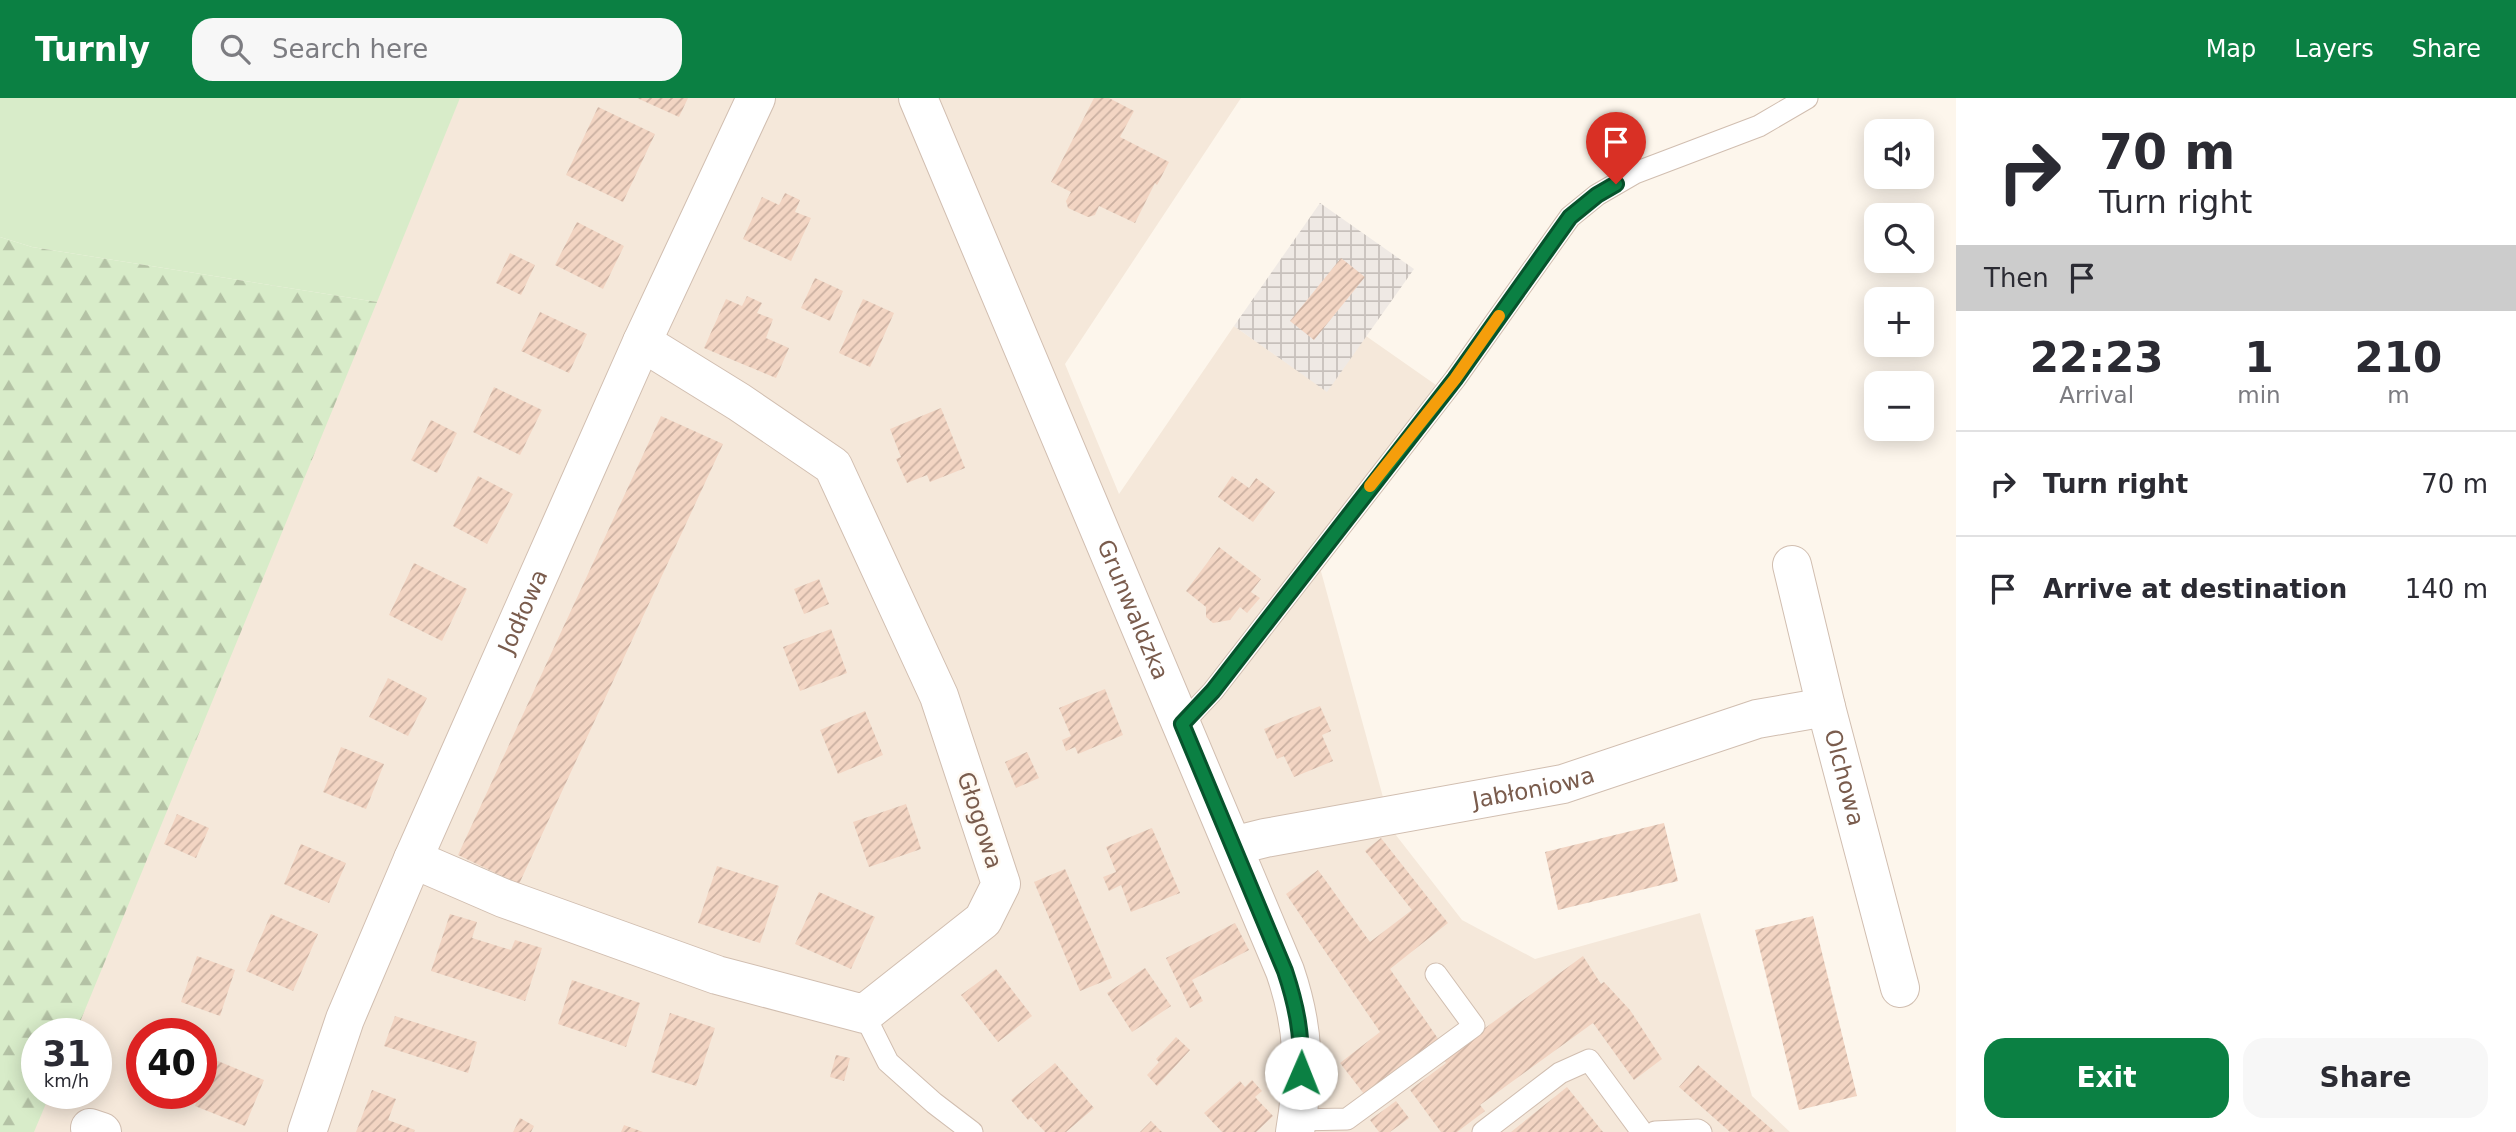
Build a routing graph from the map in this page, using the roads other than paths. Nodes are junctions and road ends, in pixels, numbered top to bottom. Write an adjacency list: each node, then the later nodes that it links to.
1 (755, 98): 4 (street, Jodłowa)
2 (918, 98): 7 (street, Grunwaldzka)
3 (1807, 98): 7 (lane)
4 (642, 342): 9 (street, Jodłowa); 12 (street, Głogowa)
5 (1792, 565): 6 (street, Olchowa)
6 (1826, 707): 8 (street, Jabłoniowa); 11 (street, Olchowa)
7 (1182, 724): 8 (street, Grunwaldzka)
8 (1233, 846): 13 (street, Grunwaldzka)
9 (413, 859): 12 (street); 14 (street, Jodłowa)
10 (1436, 974): 13 (lane)
11 (1900, 988)
12 (864, 1014): 15 (lane)
13 (1296, 1126)
14 (307, 1132)
15 (972, 1132)
16 (1482, 1132): 17 (lane)
17 (1642, 1132)
18 (1655, 1132): 19 (lane)
19 (1701, 1132)

